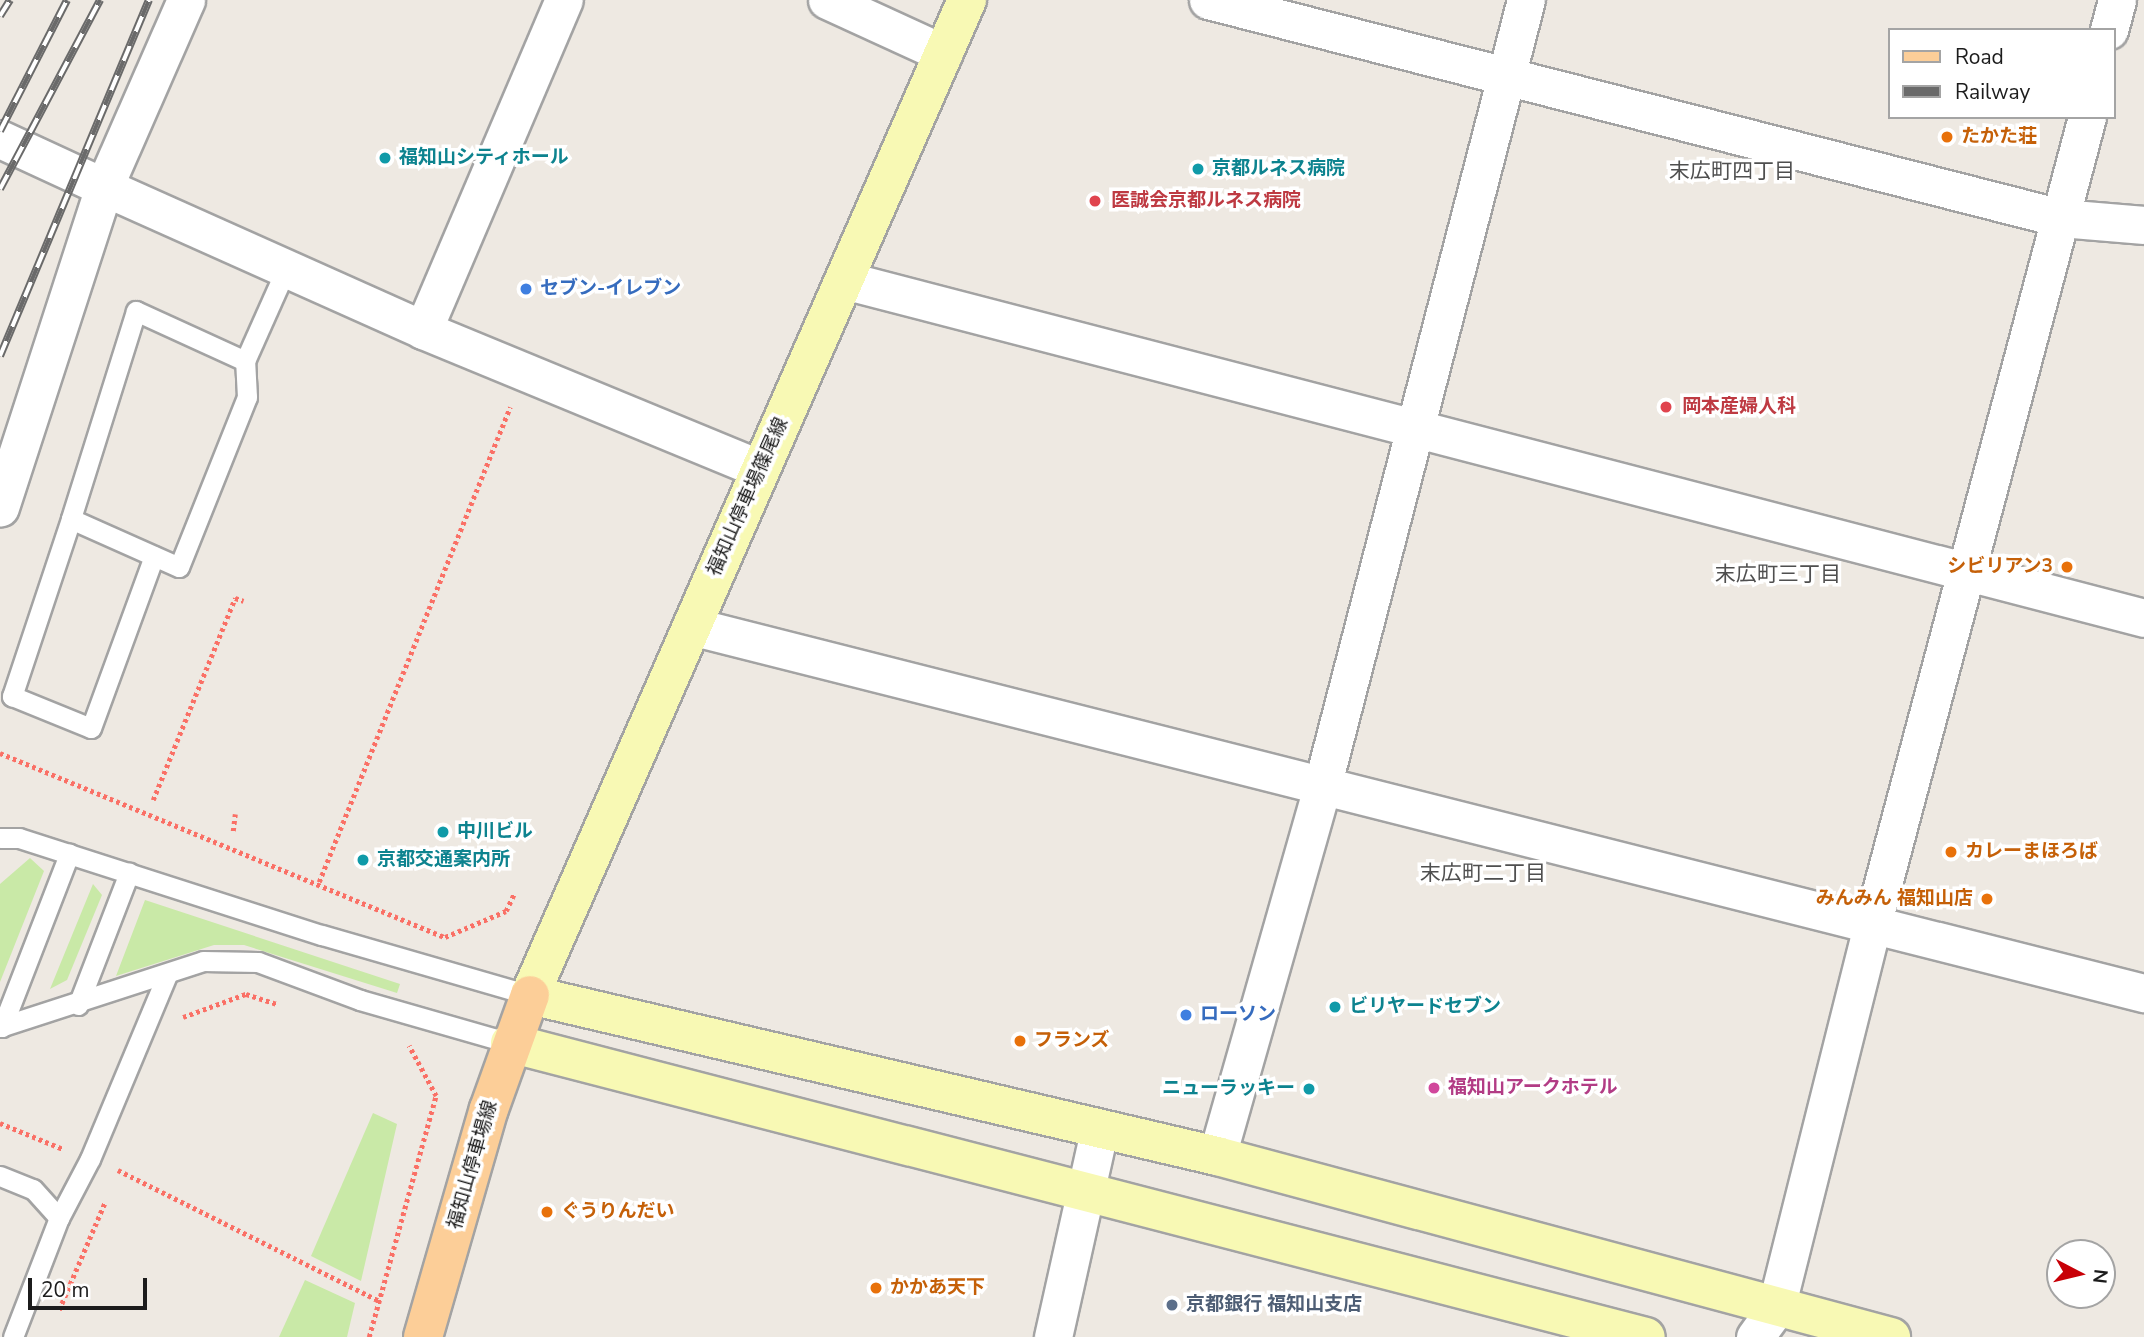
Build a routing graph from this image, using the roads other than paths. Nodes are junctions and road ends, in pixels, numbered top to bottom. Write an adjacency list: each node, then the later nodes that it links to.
1 (186, 0): 13 (street)
2 (564, 0): 18 (street)
3 (827, 0): 9 (street)
4 (967, 0): 9 (street, 福知山停車場篠尾線)
5 (1208, 0): 10 (street)
6 (1526, 0): 10 (street)
7 (2117, 0): 8 (street)
8 (2110, 28)
9 (943, 52): 17 (street, 福知山停車場篠尾線)
10 (1506, 76): 14 (street); 20 (street)
11 (2086, 119): 14 (street)
12 (0, 139): 13 (street)
13 (104, 187): 16 (street); 22 (street)
14 (2061, 218): 15 (street); 25 (street)
15 (2144, 225)
16 (286, 269): 18 (street); 19 (lane)
17 (844, 280): 20 (street); 21 (street, 福知山停車場篠尾線)
18 (423, 330): 21 (street)
19 (245, 361): 23 (lane); 24 (lane)
20 (1416, 430): 25 (street); 28 (street)
21 (760, 469): 27 (street, 福知山停車場篠尾線)
22 (0, 508)
23 (71, 519): 24 (lane); 24 (lane)
24 (154, 556)
25 (1966, 573): 26 (street); 32 (street)
26 (2144, 618)
27 (691, 626): 28 (street); 35 (street, 福知山停車場篠尾線)
28 (1323, 783): 32 (street); 40 (street)
29 (0, 838): 30 (lane)
30 (69, 854): 31 (lane); 37 (lane)
31 (129, 873): 35 (lane); 36 (lane)
32 (1871, 925): 34 (street); 44 (street)
33 (167, 975): 36 (lane); 38 (lane); 43 (lane)
34 (2144, 993)
35 (530, 995): 38 (main road, 福知山停車場線); 39 (street)
36 (78, 1005): 37 (lane)
37 (1, 1027)
38 (510, 1043): 42 (street); 47 (main road, 福知山停車場線)
39 (1099, 1132): 40 (street); 42 (street)
40 (1217, 1156): 44 (street)
41 (0, 1176): 43 (lane)
42 (1083, 1191): 48 (street); 49 (street)
43 (59, 1218): 46 (lane)
44 (1766, 1322): 50 (street)
45 (0, 1332): 46 (lane)
46 (12, 1337)
47 (423, 1337)
48 (1053, 1337)
49 (1646, 1337)
50 (1891, 1337)

